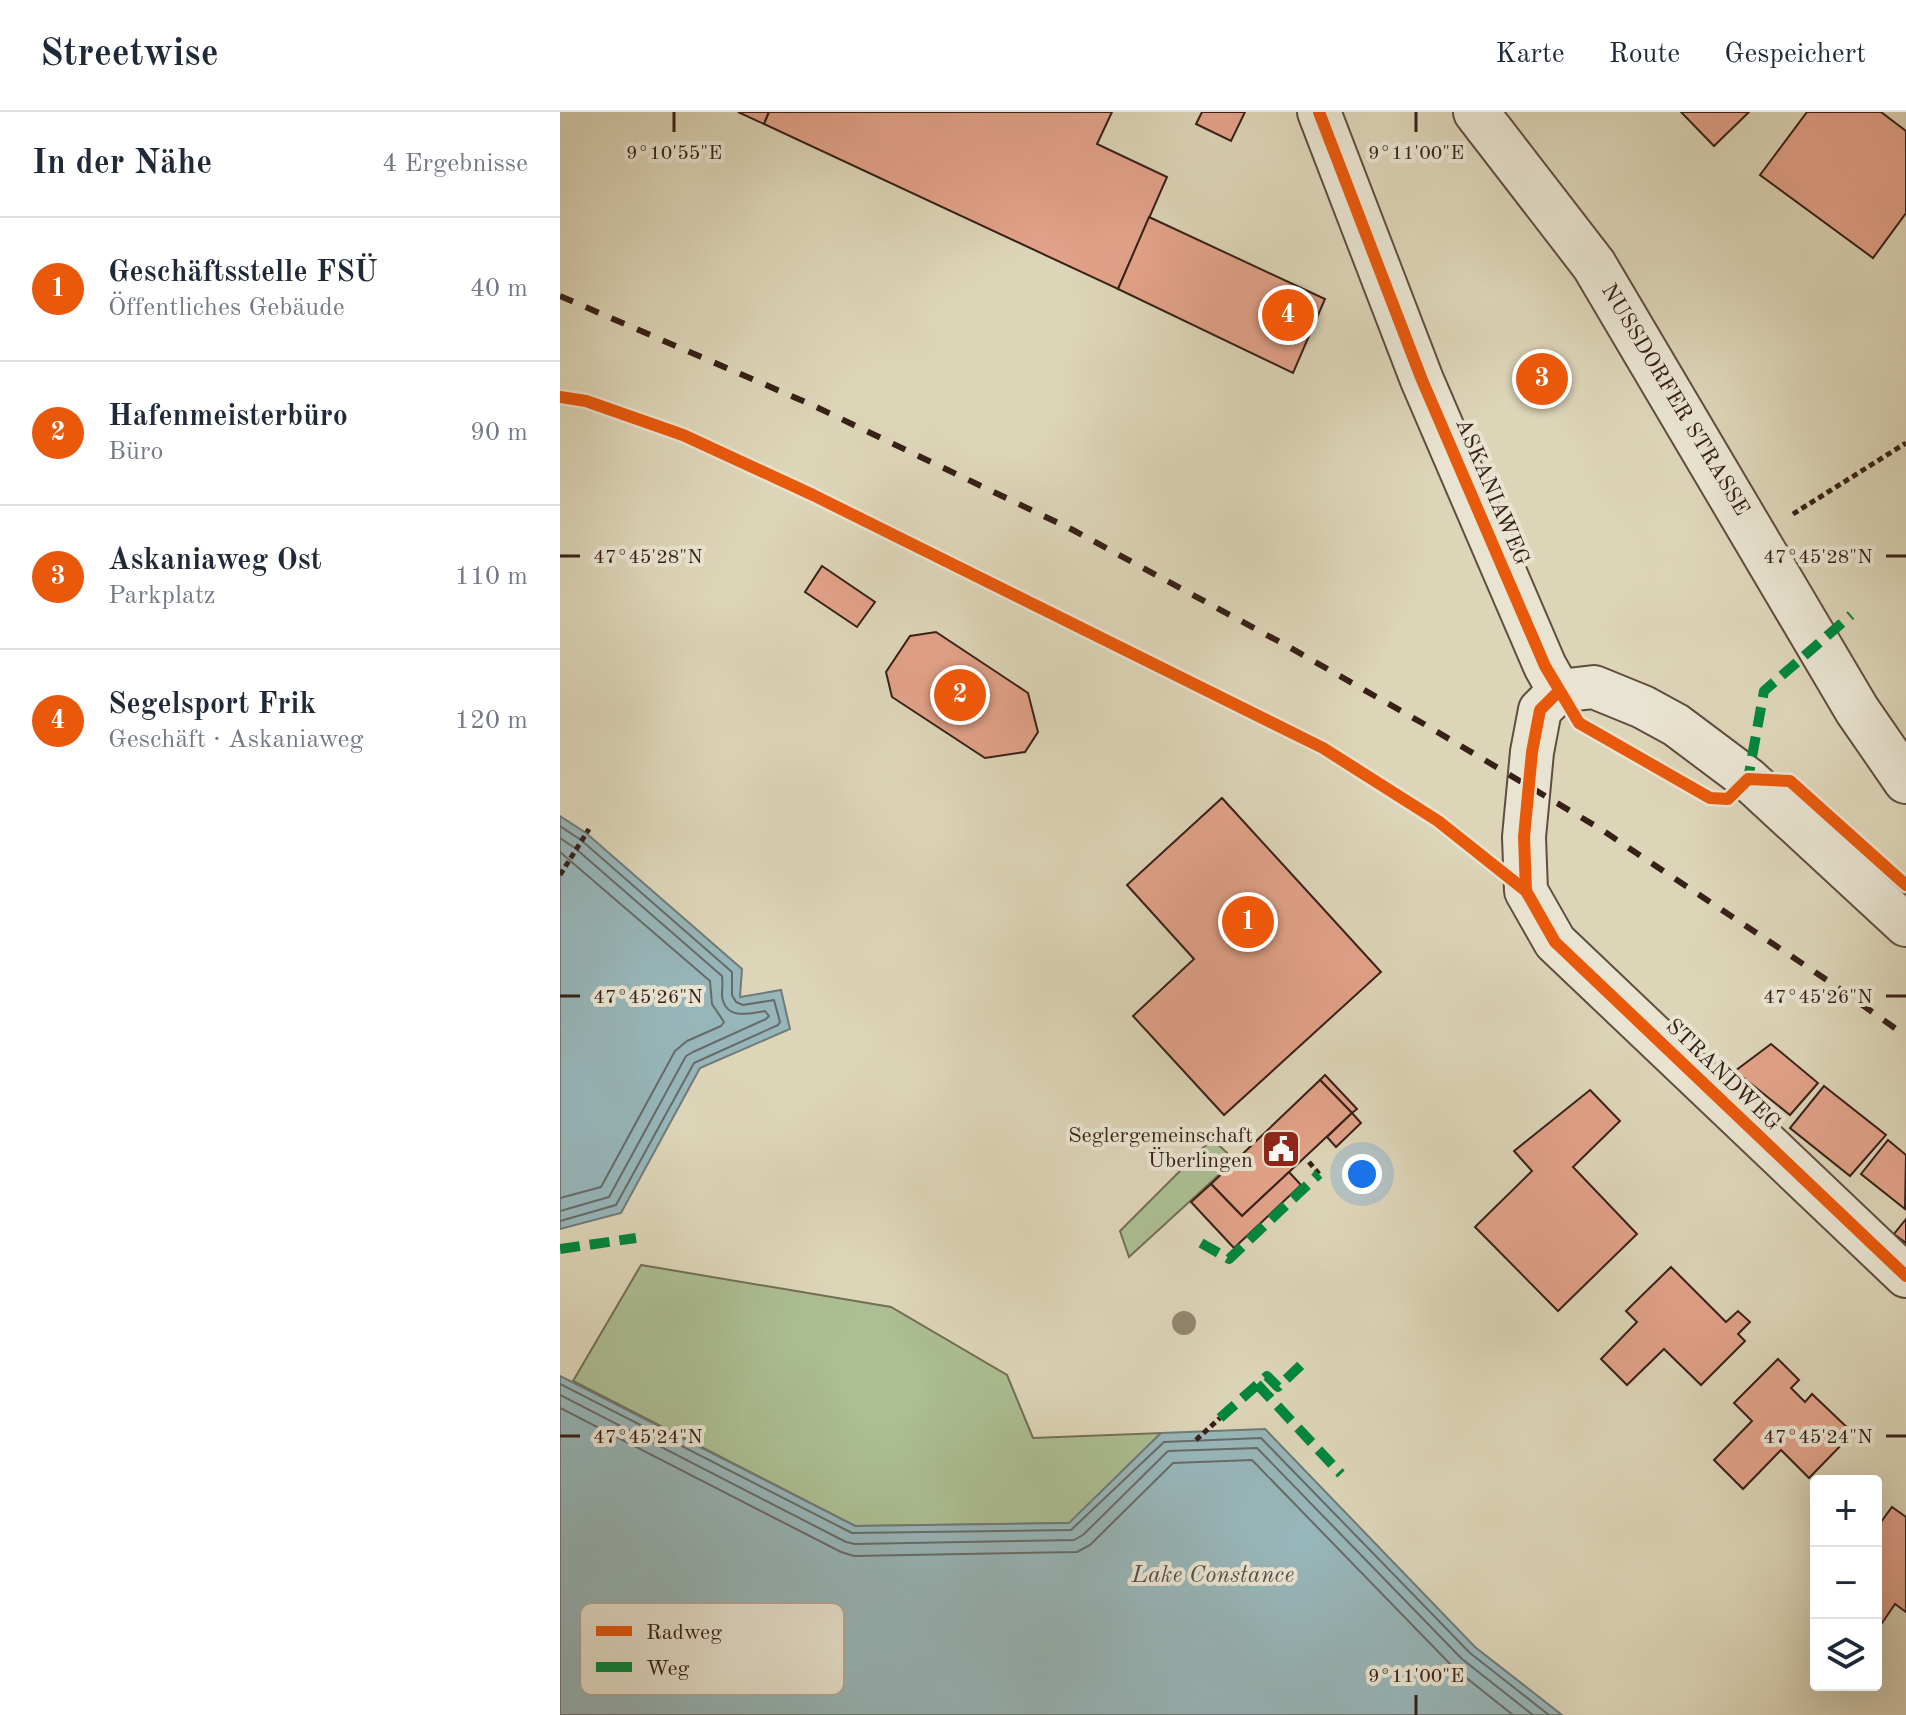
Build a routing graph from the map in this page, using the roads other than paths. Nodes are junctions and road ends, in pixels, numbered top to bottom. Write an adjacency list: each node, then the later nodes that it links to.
1 (1319, 112): 3 (street, ASKANIAWEG)
2 (1476, 112): 4 (street, NUSSDORFER STRASSE)
3 (1559, 691): 5 (street); 6 (street, STRANDWEG)
4 (1906, 781)
5 (1906, 925)
6 (1906, 1276)

